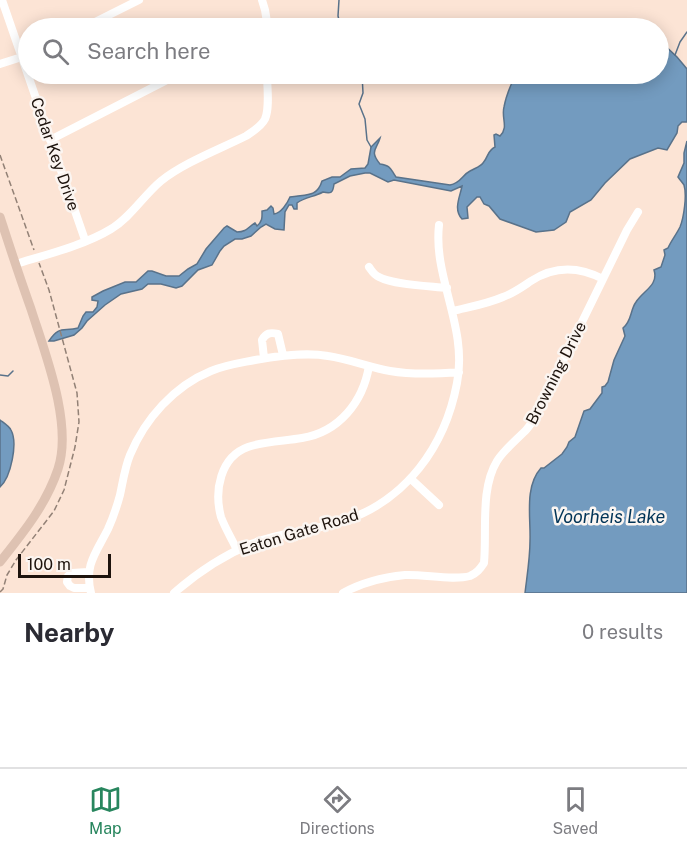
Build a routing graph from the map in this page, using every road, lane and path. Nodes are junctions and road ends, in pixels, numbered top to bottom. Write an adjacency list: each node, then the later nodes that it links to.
1 (2, 0): 6 (street, Cedar Key Drive)
2 (139, 0): 4 (street)
3 (261, 0): 5 (street)
4 (103, 18)
5 (266, 18)
6 (18, 39)
7 (18, 58): 8 (street)
8 (0, 64)
9 (34, 84): 12 (street, Cedar Key Drive)
10 (159, 84): 12 (street)
11 (267, 84): 17 (street)
12 (51, 140): 17 (street, Cedar Key Drive)
13 (0, 155): 18 (path)
14 (638, 212): 21 (street, Browning Drive)
15 (0, 217): 19 (main road)
16 (439, 225): 22 (street, Eaton Gate Road)
17 (85, 240): 18 (street)
18 (37, 258): 19 (street); 24 (path)
19 (16, 264): 32 (main road)
20 (369, 267): 22 (street)
21 (603, 279): 23 (street); 36 (street, Browning Drive)
22 (447, 288): 23 (street, Eaton Gate Road)
23 (453, 311): 28 (street, Eaton Gate Road)
24 (63, 342)
25 (283, 355): 26 (street); 26 (street); 27 (street)
26 (264, 358): 33 (street)
27 (369, 366): 28 (street); 31 (street)
28 (459, 372): 29 (street, Eaton Gate Road)
29 (411, 479): 30 (street); 31 (street, Eaton Gate Road)
30 (439, 505)
31 (237, 550): 35 (street, Eaton Gate Road)
32 (0, 562)
33 (88, 572): 34 (street); 34 (street)
34 (90, 590)
35 (174, 593)
36 (343, 593)

